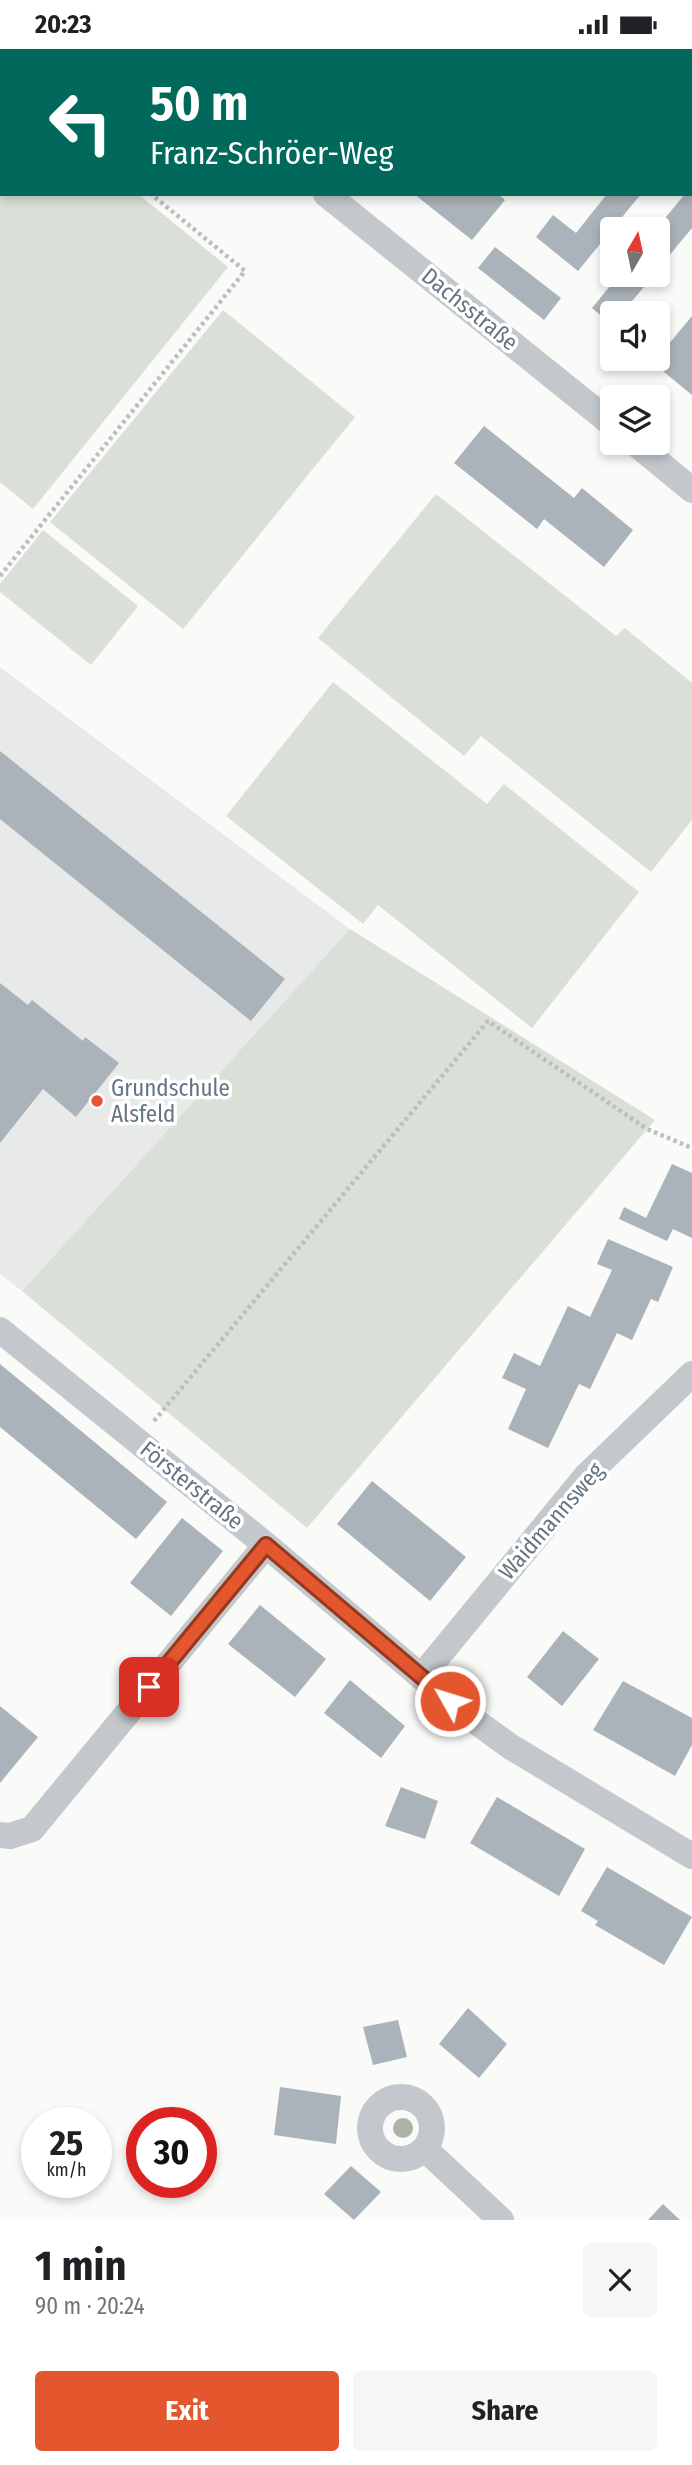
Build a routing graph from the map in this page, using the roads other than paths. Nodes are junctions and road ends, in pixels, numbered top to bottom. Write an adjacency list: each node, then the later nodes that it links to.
1 (328, 196): 2 (street, Dachsstraße)
2 (600, 415)
3 (650, 455): 4 (street)
4 (692, 489)
5 (0, 1330): 7 (street, Försterstraße)
6 (692, 1374): 8 (street, Waidmannsweg)
7 (266, 1545): 8 (street, Försterstraße); 9 (street)
8 (421, 1677): 10 (street, Försterstraße)
9 (0, 1835)
10 (692, 1856)
11 (425, 2149): 12 (street)
12 (501, 2220)

